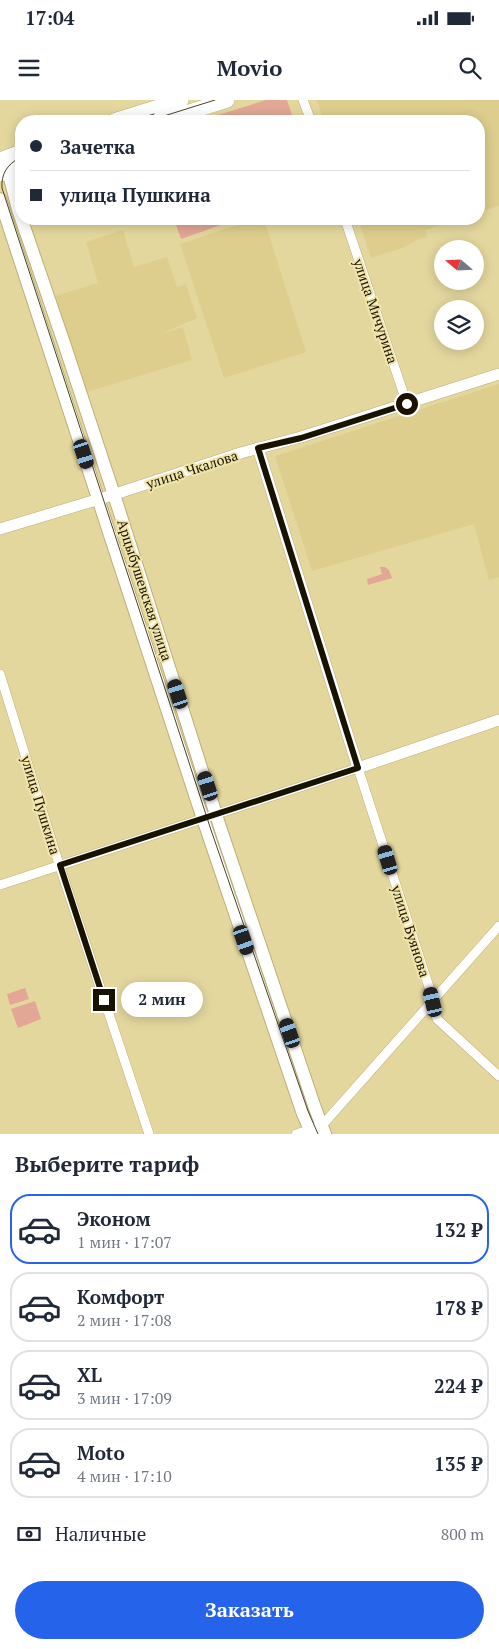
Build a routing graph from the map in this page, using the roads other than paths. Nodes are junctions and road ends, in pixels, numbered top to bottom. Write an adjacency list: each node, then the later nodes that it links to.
1 (181, 100): 4 (main road)
2 (227, 100): 5 (main road)
3 (303, 100): 6 (street)
4 (133, 115)
5 (180, 115)
6 (309, 115)
7 (7, 166): 8 (main road, Арцыбушевская улица)
8 (15, 197)
9 (0, 199): 16 (main road, Арцыбушевская улица)
10 (23, 225): 15 (main road, Арцыбушевская улица)
11 (347, 225): 13 (street, улица Мичурина)
12 (499, 374): 13 (street, улица Чкалова)
13 (407, 404): 14 (street, улица Чкалова)
14 (258, 448): 15 (street, улица Чкалова); 20 (street, улица Буянова)
15 (114, 494): 16 (street, улица Чкалова); 21 (main road, Арцыбушевская улица)
16 (98, 500): 17 (street, улица Чкалова); 22 (main road, Арцыбушевская улица)
17 (0, 529)
18 (0, 674): 23 (street, улица Пушкина)
19 (499, 720): 20 (street)
20 (358, 768): 21 (street); 26 (street, улица Буянова)
21 (216, 815): 22 (street); 28 (main road, Арцыбушевская улица)
22 (202, 818): 23 (street); 28 (main road, Арцыбушевская улица)
23 (60, 865): 24 (street); 29 (street, улица Пушкина)
24 (0, 885)
25 (499, 926): 26 (street)
26 (433, 1002): 27 (street, улица Буянова); 28 (street)
27 (499, 1076)
28 (317, 1131): 30 (street)
29 (149, 1134)
30 (296, 1134)

